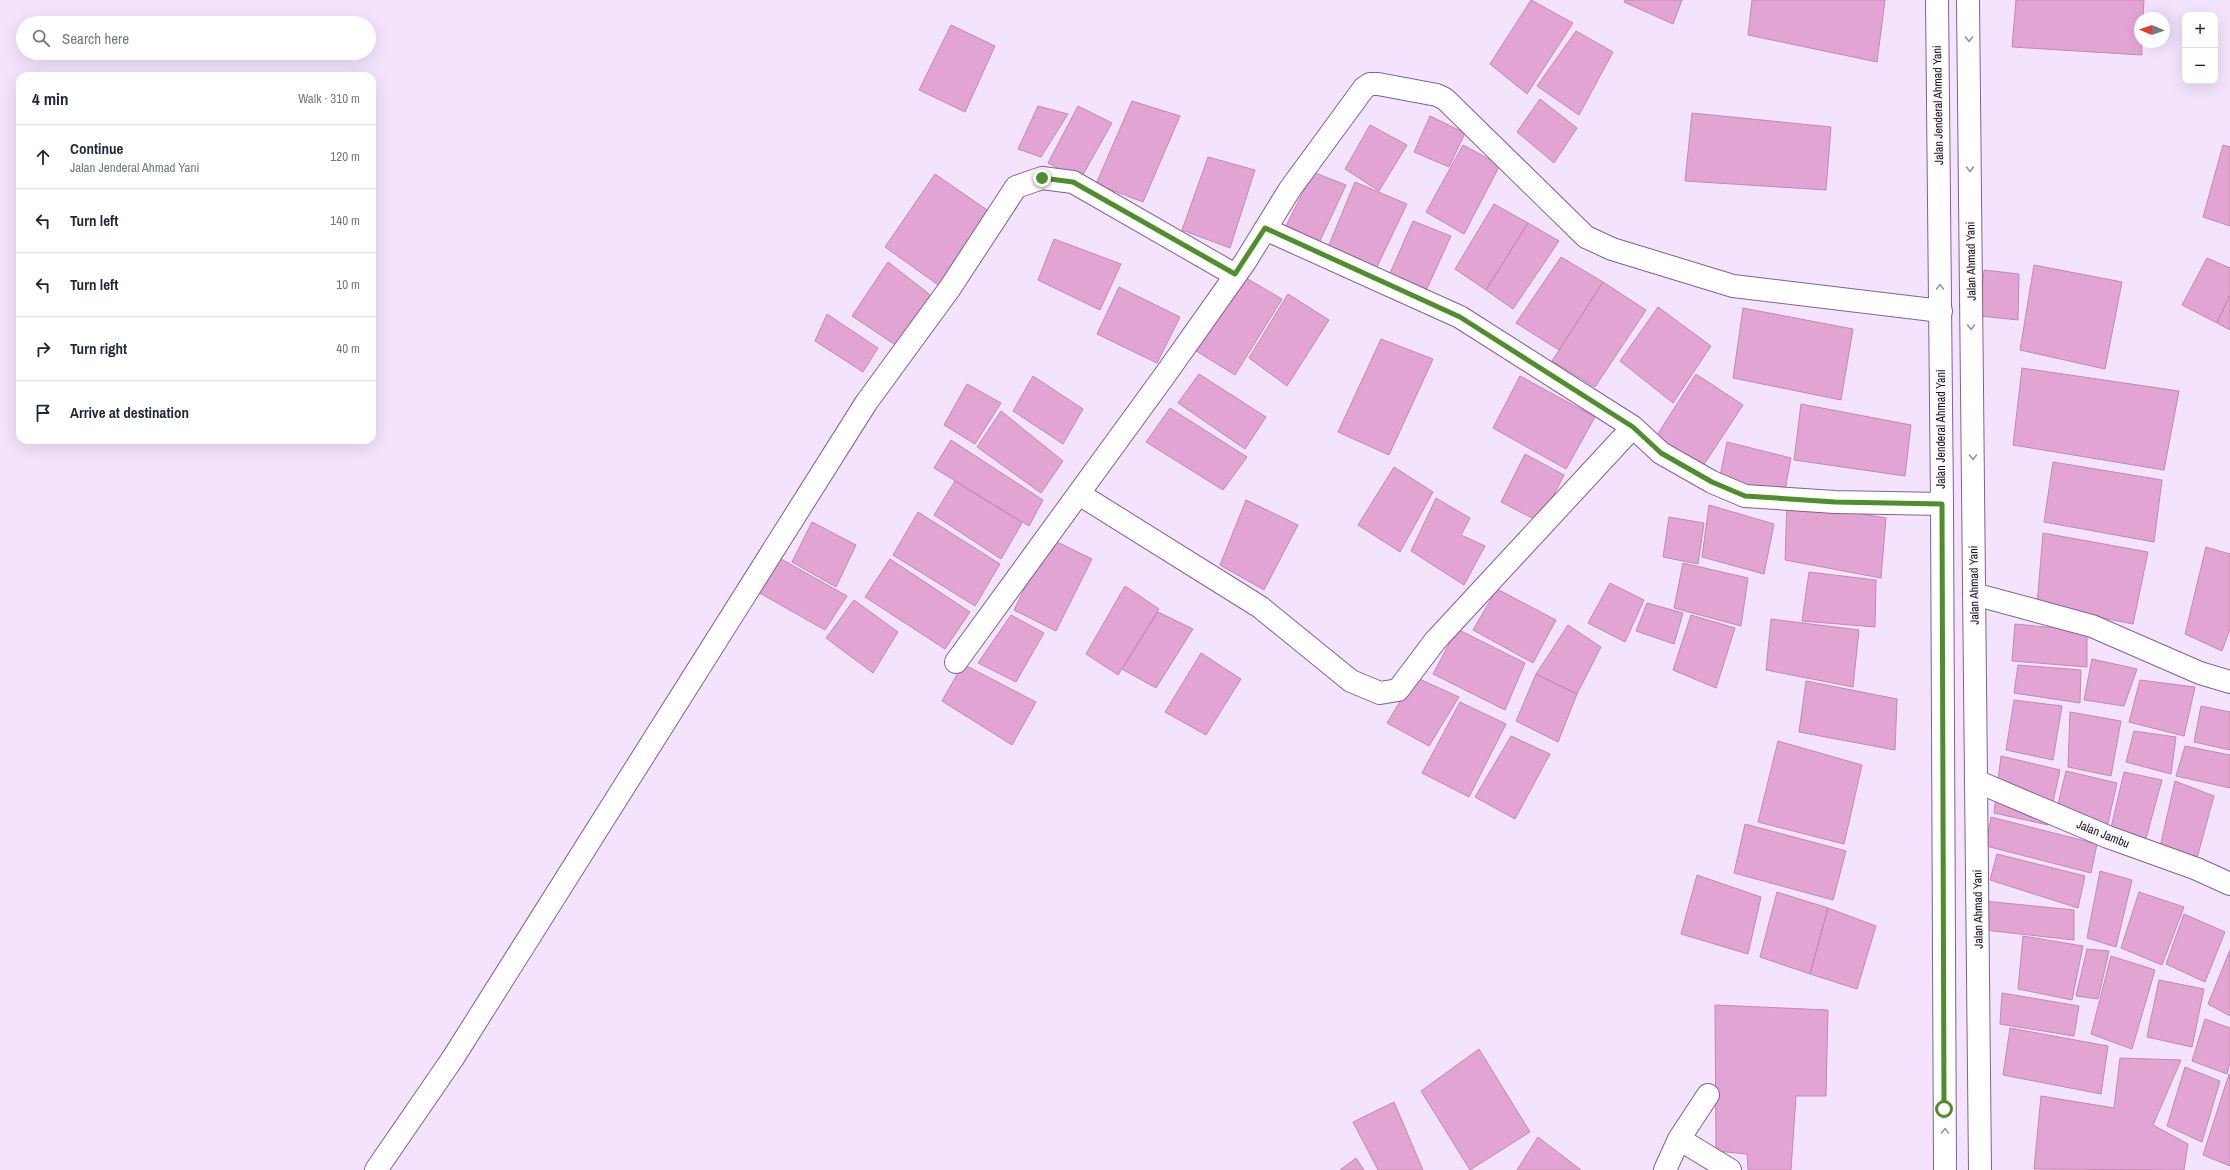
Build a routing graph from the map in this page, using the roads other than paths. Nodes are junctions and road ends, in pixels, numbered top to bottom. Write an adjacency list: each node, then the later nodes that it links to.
1 (1937, 0): 5 (street, Jalan Jenderal Ahmad Yani, one-way to 1)
2 (1968, 0): 9 (street, Jalan Ahmad Yani, one-way to 9)
3 (1265, 228): 4 (street); 5 (street); 6 (street)
4 (1235, 274): 7 (street); 18 (street)
5 (1940, 311): 8 (street, Jalan Jenderal Ahmad Yani)
6 (1633, 427): 7 (street); 8 (street)
7 (1078, 494): 10 (street)
8 (1942, 504): 15 (street, Jalan Jenderal Ahmad Yani)
9 (1974, 594): 11 (street); 12 (street, Jalan Ahmad Yani)
10 (956, 662)
11 (2230, 682)
12 (1976, 781): 13 (street, Jalan Jambu); 16 (street, Jalan Ahmad Yani)
13 (2230, 884)
14 (1708, 1095): 17 (street)
15 (1944, 1109): 16 (street); 21 (street, Jalan Jenderal Ahmad Yani, one-way to 15)
16 (1980, 1109): 22 (street, Jalan Ahmad Yani)
17 (1679, 1139): 19 (street); 20 (street)
18 (376, 1170)
19 (1666, 1170)
20 (1730, 1170)
21 (1944, 1170)
22 (1980, 1170)

